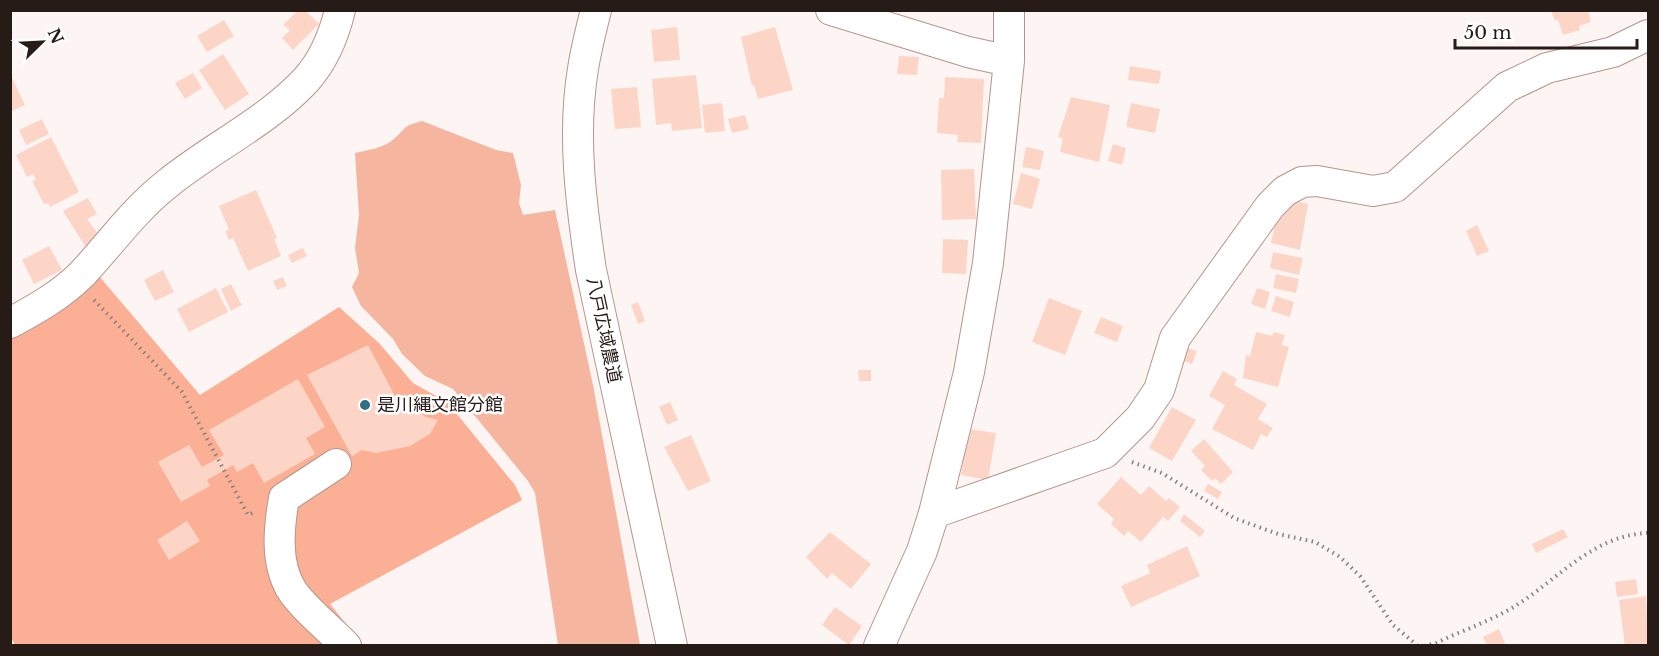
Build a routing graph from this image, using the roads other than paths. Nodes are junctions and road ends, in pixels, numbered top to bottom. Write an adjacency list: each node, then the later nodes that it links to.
1 (340, 10): 7 (street)
2 (596, 10): 11 (street, 八戸広域農道)
3 (831, 10): 6 (street)
4 (1009, 10): 6 (street)
5 (1648, 35): 9 (street)
6 (1009, 61): 9 (street)
7 (10, 323)
8 (336, 464): 10 (street)
9 (934, 513): 12 (street)
10 (346, 645)
11 (672, 645)
12 (879, 645)

